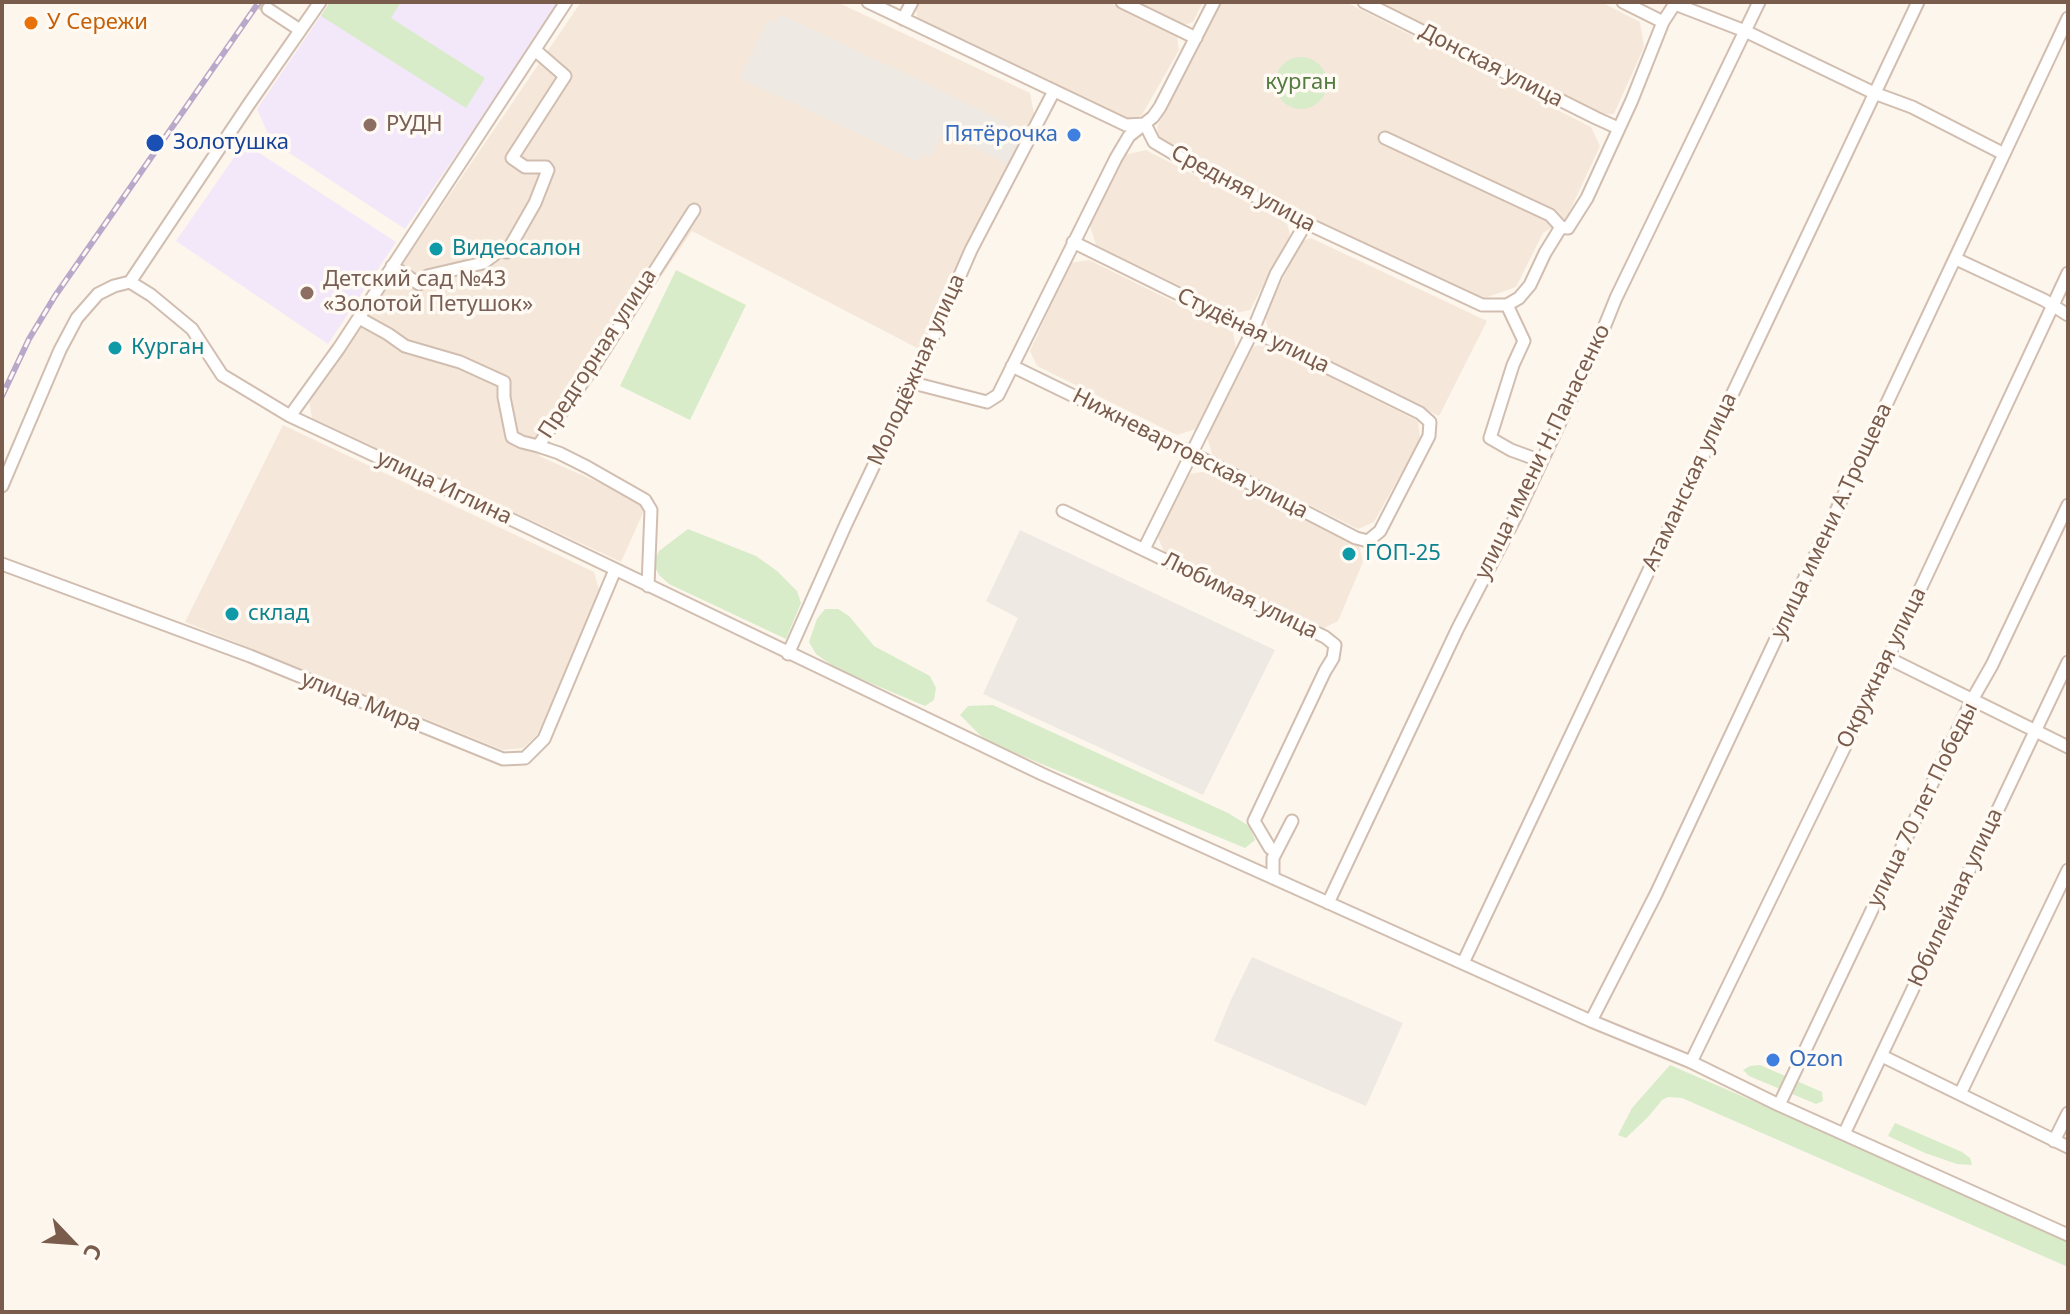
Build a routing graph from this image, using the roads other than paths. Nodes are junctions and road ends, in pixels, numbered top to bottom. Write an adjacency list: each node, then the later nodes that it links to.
1 (320, 2): 16 (street)
2 (566, 2): 19 (street)
3 (868, 2): 14 (street)
4 (912, 2): 14 (street)
5 (1122, 2): 18 (street)
6 (1214, 2): 18 (street)
7 (1364, 2): 23 (street, Донская улица)
8 (1623, 2): 15 (street)
9 (1759, 2): 17 (street, улица имени Н.Панасенко)
10 (1918, 2): 21 (street, Атаманская улица)
11 (1675, 3): 15 (street); 17 (street)
12 (268, 9): 16 (street)
13 (2068, 18): 25 (street, улица имени А.Трощева)
14 (903, 19): 20 (street)
15 (1663, 22): 23 (street)
16 (300, 30): 33 (street)
17 (1745, 31): 21 (street); 44 (street, улица имени Н.Панасенко)
18 (1196, 38): 22 (street)
19 (535, 50): 31 (street); 31 (street)
20 (1054, 91): 22 (street); 40 (street, Молодёжная улица)
21 (1874, 93): 25 (street); 64 (street, Атаманская улица)
22 (1145, 124): 27 (street, Средняя улица); 29 (street)
23 (1618, 128): 28 (street)
24 (1385, 138): 28 (street)
25 (2004, 154): 30 (street, улица имени А.Трощева)
26 (694, 210): 42 (street, Предгорная улица)
27 (1306, 223): 34 (street, Средняя улица); 38 (street)
28 (1565, 228): 34 (street)
29 (1073, 242): 38 (street, Студёная улица); 39 (street)
30 (1956, 259): 35 (street); 65 (street, улица имени А.Трощева)
31 (392, 266): 37 (street)
32 (2068, 273): 35 (street, Окружная улица)
33 (130, 282): 41 (street, улица Иглина); 45 (street)
34 (1507, 305): 44 (street)
35 (2052, 305): 36 (street); 54 (street, Окружная улица)
36 (2068, 315)
37 (359, 318): 41 (street); 42 (street)
38 (1253, 330): 43 (street); 48 (street, Студёная улица)
39 (1012, 366): 40 (street); 43 (street, Нижневартовская улица)
40 (913, 383): 53 (street, Молодёжная улица)
41 (290, 416): 51 (street, улица Иглина)
42 (538, 446): 52 (street, Предгорная улица)
43 (1191, 453): 48 (street, Нижневартовская улица); 49 (street)
44 (1541, 461): 63 (street, улица имени Н.Панасенко)
45 (2, 486)
46 (2068, 505): 56 (street, улица 70 лет Победы)
47 (1063, 511): 49 (street, Любимая улица)
48 (1368, 541)
49 (1144, 549): 60 (street, Любимая улица)
50 (2, 564): 51 (street, улица Мира)
51 (615, 570): 52 (street, улица Иглина)
52 (648, 586): 53 (street, улица Иглина)
53 (788, 654): 62 (street, улица Иглина)
54 (1888, 658): 56 (street); 67 (street, Окружная улица)
55 (2068, 662): 57 (street, Юбилейная улица)
56 (1972, 700): 57 (street); 69 (street, улица 70 лет Победы)
57 (2036, 731): 58 (street); 66 (street, Юбилейная улица)
58 (2068, 747)
59 (1292, 821): 60 (street)
60 (1276, 852): 62 (street)
61 (2068, 870): 68 (street)
62 (1273, 878): 63 (street, улица Иглина)
63 (1328, 903): 64 (street, улица Иглина)
64 (1463, 963): 65 (street, улица Иглина)
65 (1591, 1021): 67 (street, улица Иглина)
66 (1882, 1056): 68 (street); 71 (street, Юбилейная улица)
67 (1691, 1062): 69 (street, улица Иглина)
68 (1960, 1094): 72 (street)
69 (1779, 1105): 71 (street, улица Иглина)
70 (2068, 1113): 72 (street)
71 (1844, 1134): 74 (street, улица Иглина)
72 (2054, 1141): 73 (street)
73 (2068, 1147)
74 (2068, 1235)

